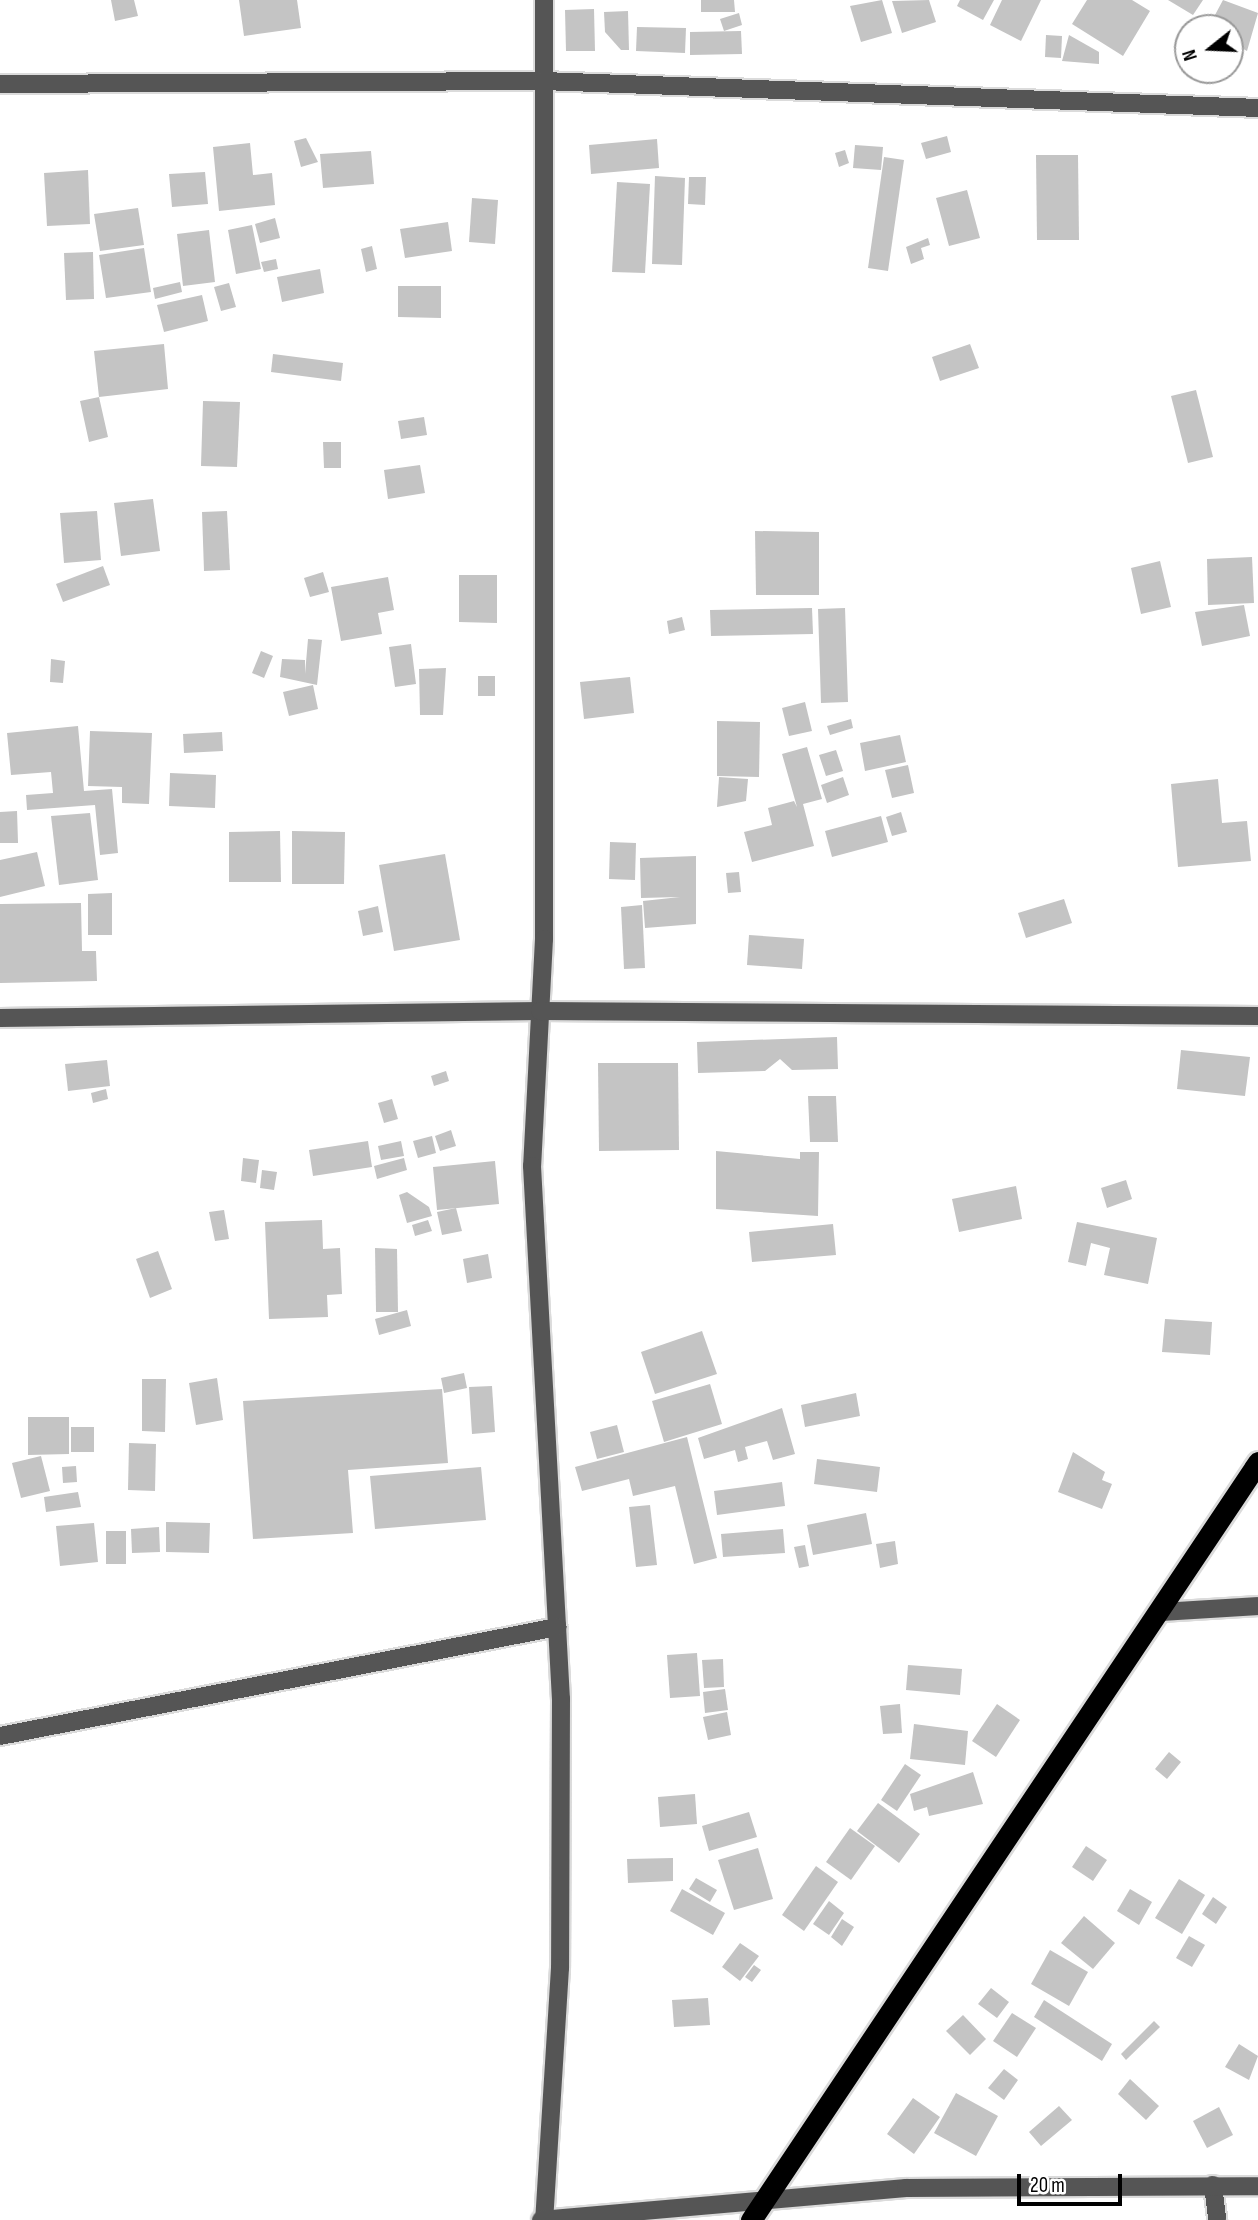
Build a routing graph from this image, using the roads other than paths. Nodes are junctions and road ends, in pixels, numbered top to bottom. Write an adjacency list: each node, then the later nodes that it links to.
1 (544, 0): 2 (street)
2 (543, 81): 3 (street); 4 (street); 5 (street)
3 (0, 84)
4 (1258, 108)
5 (540, 1011): 6 (street); 7 (street); 11 (street)
6 (1258, 1016)
7 (0, 1018)
8 (1258, 1462): 10 (highway)
9 (1258, 1606): 10 (street)
10 (1162, 1612): 15 (highway)
11 (557, 1627): 12 (street); 16 (street)
12 (0, 1736)
13 (1213, 2185): 14 (street); 15 (street); 17 (street)
14 (1258, 2186)
15 (755, 2212): 16 (street)
16 (543, 2219)
17 (1217, 2220)

